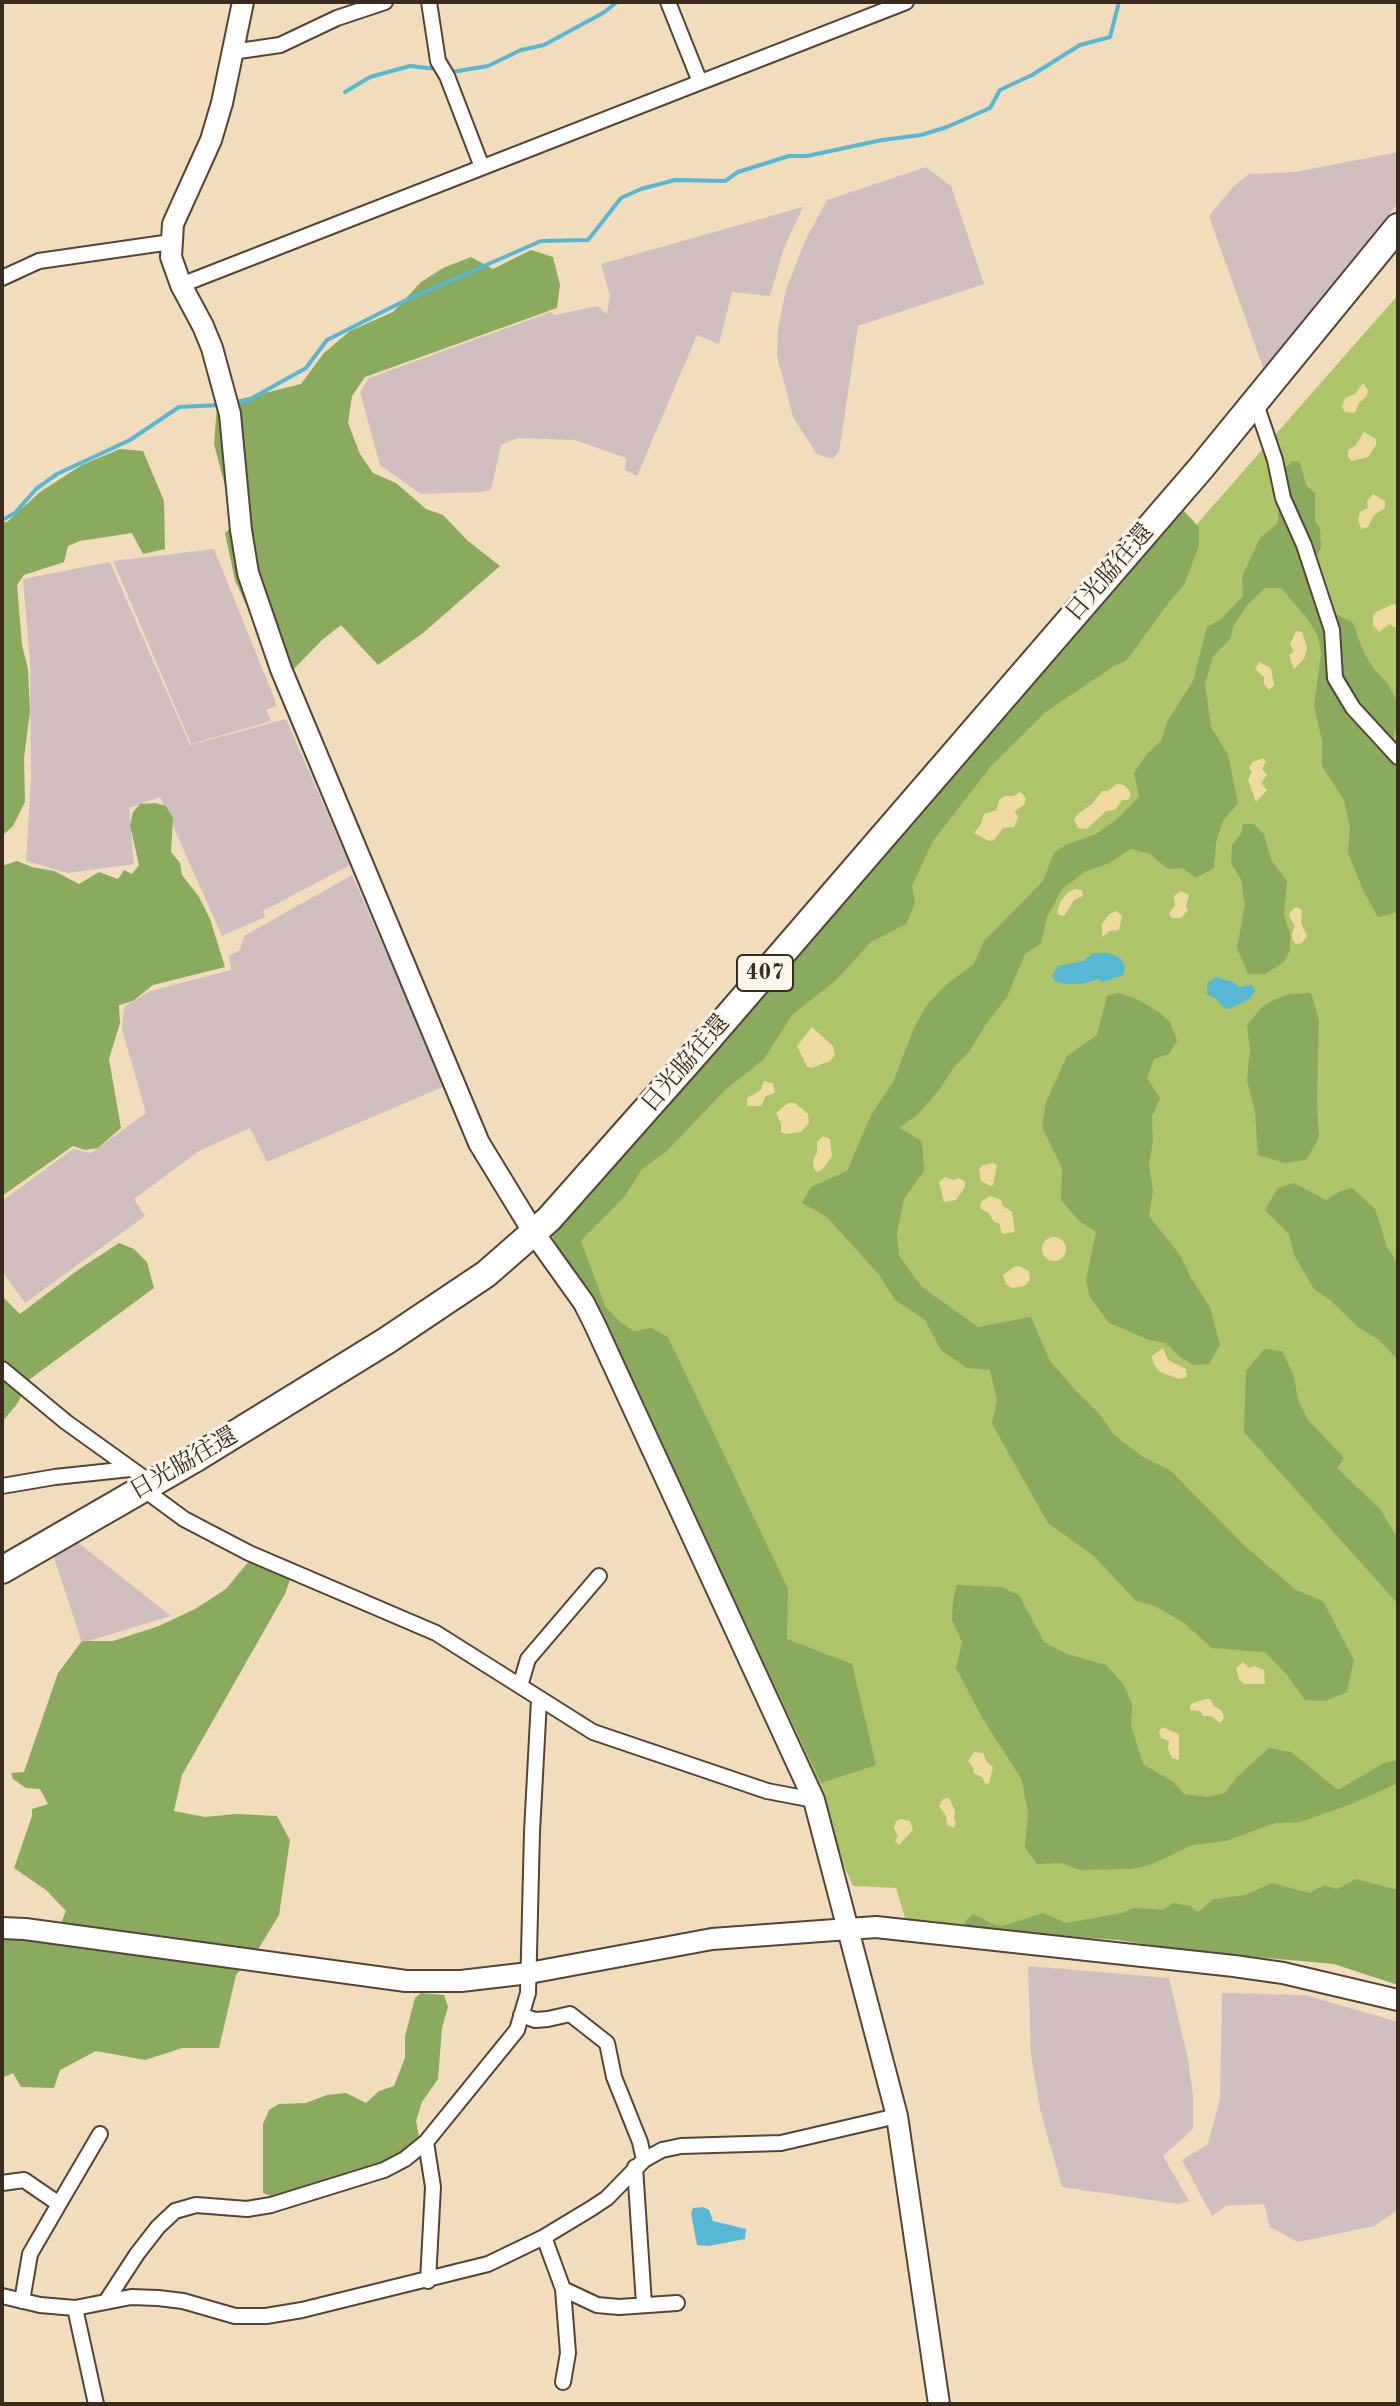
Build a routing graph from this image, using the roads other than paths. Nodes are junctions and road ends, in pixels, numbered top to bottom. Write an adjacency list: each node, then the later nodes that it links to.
1 (243, 2): 8 (street)
2 (334, 2): 7 (street)
3 (385, 2): 7 (street)
4 (429, 2): 10 (street)
5 (668, 2): 9 (street)
6 (906, 2): 9 (street)
7 (337, 18): 8 (street)
8 (232, 52): 12 (street)
9 (700, 82): 10 (street)
10 (482, 167): 14 (street)
11 (1398, 227): 15 (highway, 日光脇往還 / 407)
12 (171, 242): 13 (street); 14 (street)
13 (2, 278)
14 (181, 285): 17 (street)
15 (1255, 401): 16 (street); 17 (highway, 日光脇往還 / 407)
16 (1398, 757)
17 (534, 1233): 19 (highway, 日光脇往還 / 407); 25 (street)
18 (2, 1369): 19 (street)
19 (141, 1480): 20 (street); 21 (highway, 日光脇往還 / 407); 23 (street)
20 (2, 1486)
21 (2, 1570)
22 (599, 1576): 23 (street)
23 (520, 1686): 24 (street)
24 (539, 1700): 25 (street); 28 (street)
25 (814, 1800): 27 (street)
26 (2, 1928): 28 (street)
27 (849, 1929): 28 (street); 29 (street); 31 (street)
28 (529, 1973): 30 (street)
29 (1398, 2000)
30 (521, 2015): 33 (street); 34 (street)
31 (897, 2116): 34 (street); 48 (street)
32 (100, 2134): 36 (street)
33 (426, 2142): 38 (street); 41 (street)
34 (640, 2163): 37 (street); 44 (street)
35 (2, 2183): 36 (street)
36 (59, 2204): 42 (street)
37 (544, 2237): 38 (street); 39 (street)
38 (428, 2281): 41 (street)
39 (563, 2289): 44 (street); 46 (street)
40 (2, 2296): 42 (street)
41 (107, 2300): 45 (street)
42 (22, 2301): 45 (street)
43 (677, 2303): 44 (street)
44 (644, 2304)
45 (75, 2308): 47 (street)
46 (563, 2382)
47 (96, 2404)
48 (939, 2404)

